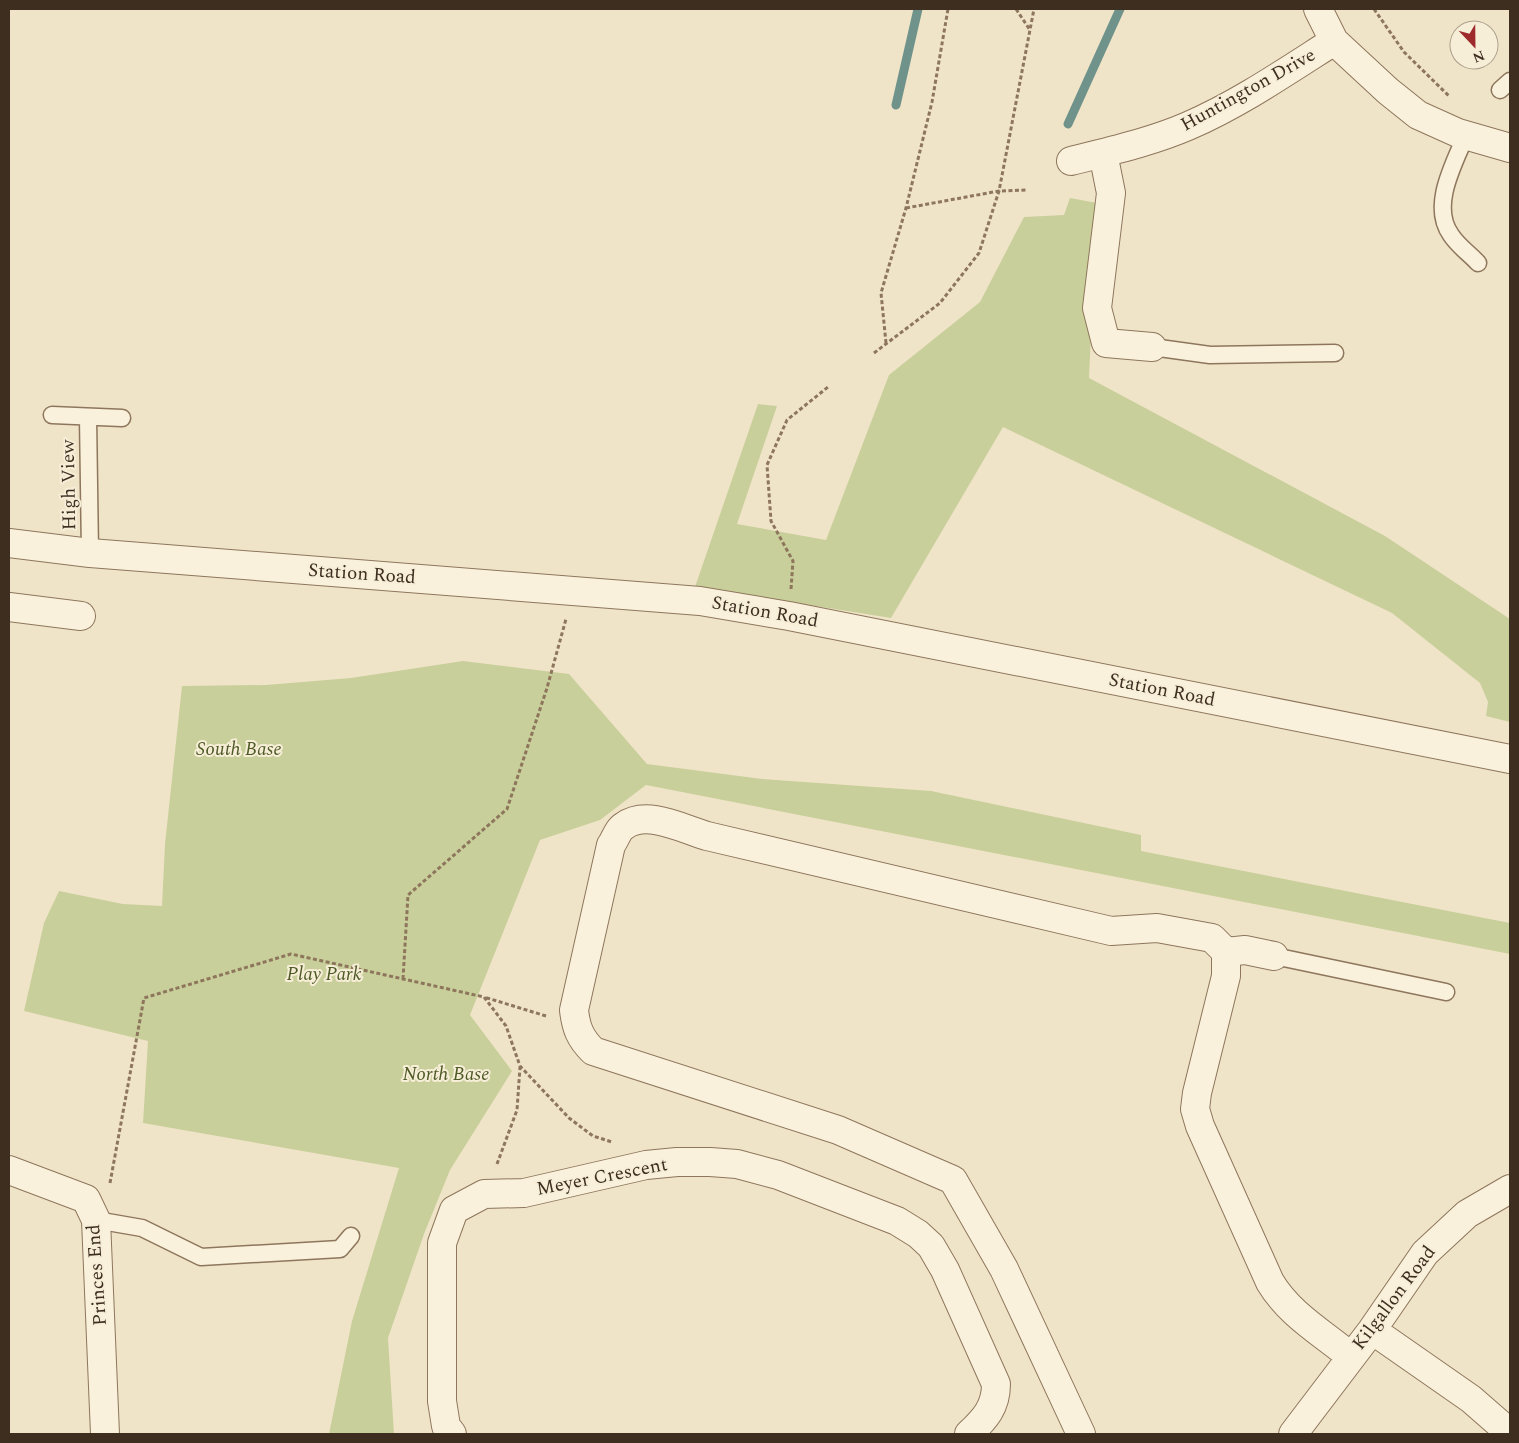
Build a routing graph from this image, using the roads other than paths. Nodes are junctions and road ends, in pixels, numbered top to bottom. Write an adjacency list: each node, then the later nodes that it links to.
1 (1318, 9): 2 (street)
2 (1334, 41): 3 (street); 5 (street, Huntington Drive)
3 (1466, 136): 4 (street); 7 (lane)
4 (1510, 148)
5 (1103, 153): 6 (street, Huntington Drive); 8 (street)
6 (1071, 161)
7 (1478, 263)
8 (1152, 347): 9 (lane)
9 (1335, 353)
10 (52, 415): 11 (lane)
11 (88, 417): 12 (lane); 14 (lane, High View)
12 (122, 418)
13 (9, 543): 14 (street, Station Road)
14 (90, 553): 17 (street, Station Road)
15 (9, 607): 16 (street)
16 (81, 616)
17 (1510, 759)
18 (1226, 952): 19 (street); 26 (street); 31 (street)
19 (1274, 956): 20 (lane)
20 (1446, 992)
21 (9, 1170): 23 (street, Princes End)
22 (1510, 1189): 25 (street, Kilgallon Road)
23 (96, 1220): 24 (lane); 28 (street, Princes End)
24 (351, 1236)
25 (1372, 1330): 26 (street, Kilgallon Road); 27 (street)
26 (1350, 1356): 32 (street, Kilgallon Road)
27 (1510, 1433)
28 (105, 1434)
29 (452, 1434): 30 (street, Meyer Crescent)
30 (970, 1434)
31 (1080, 1434)
32 (1293, 1434)

